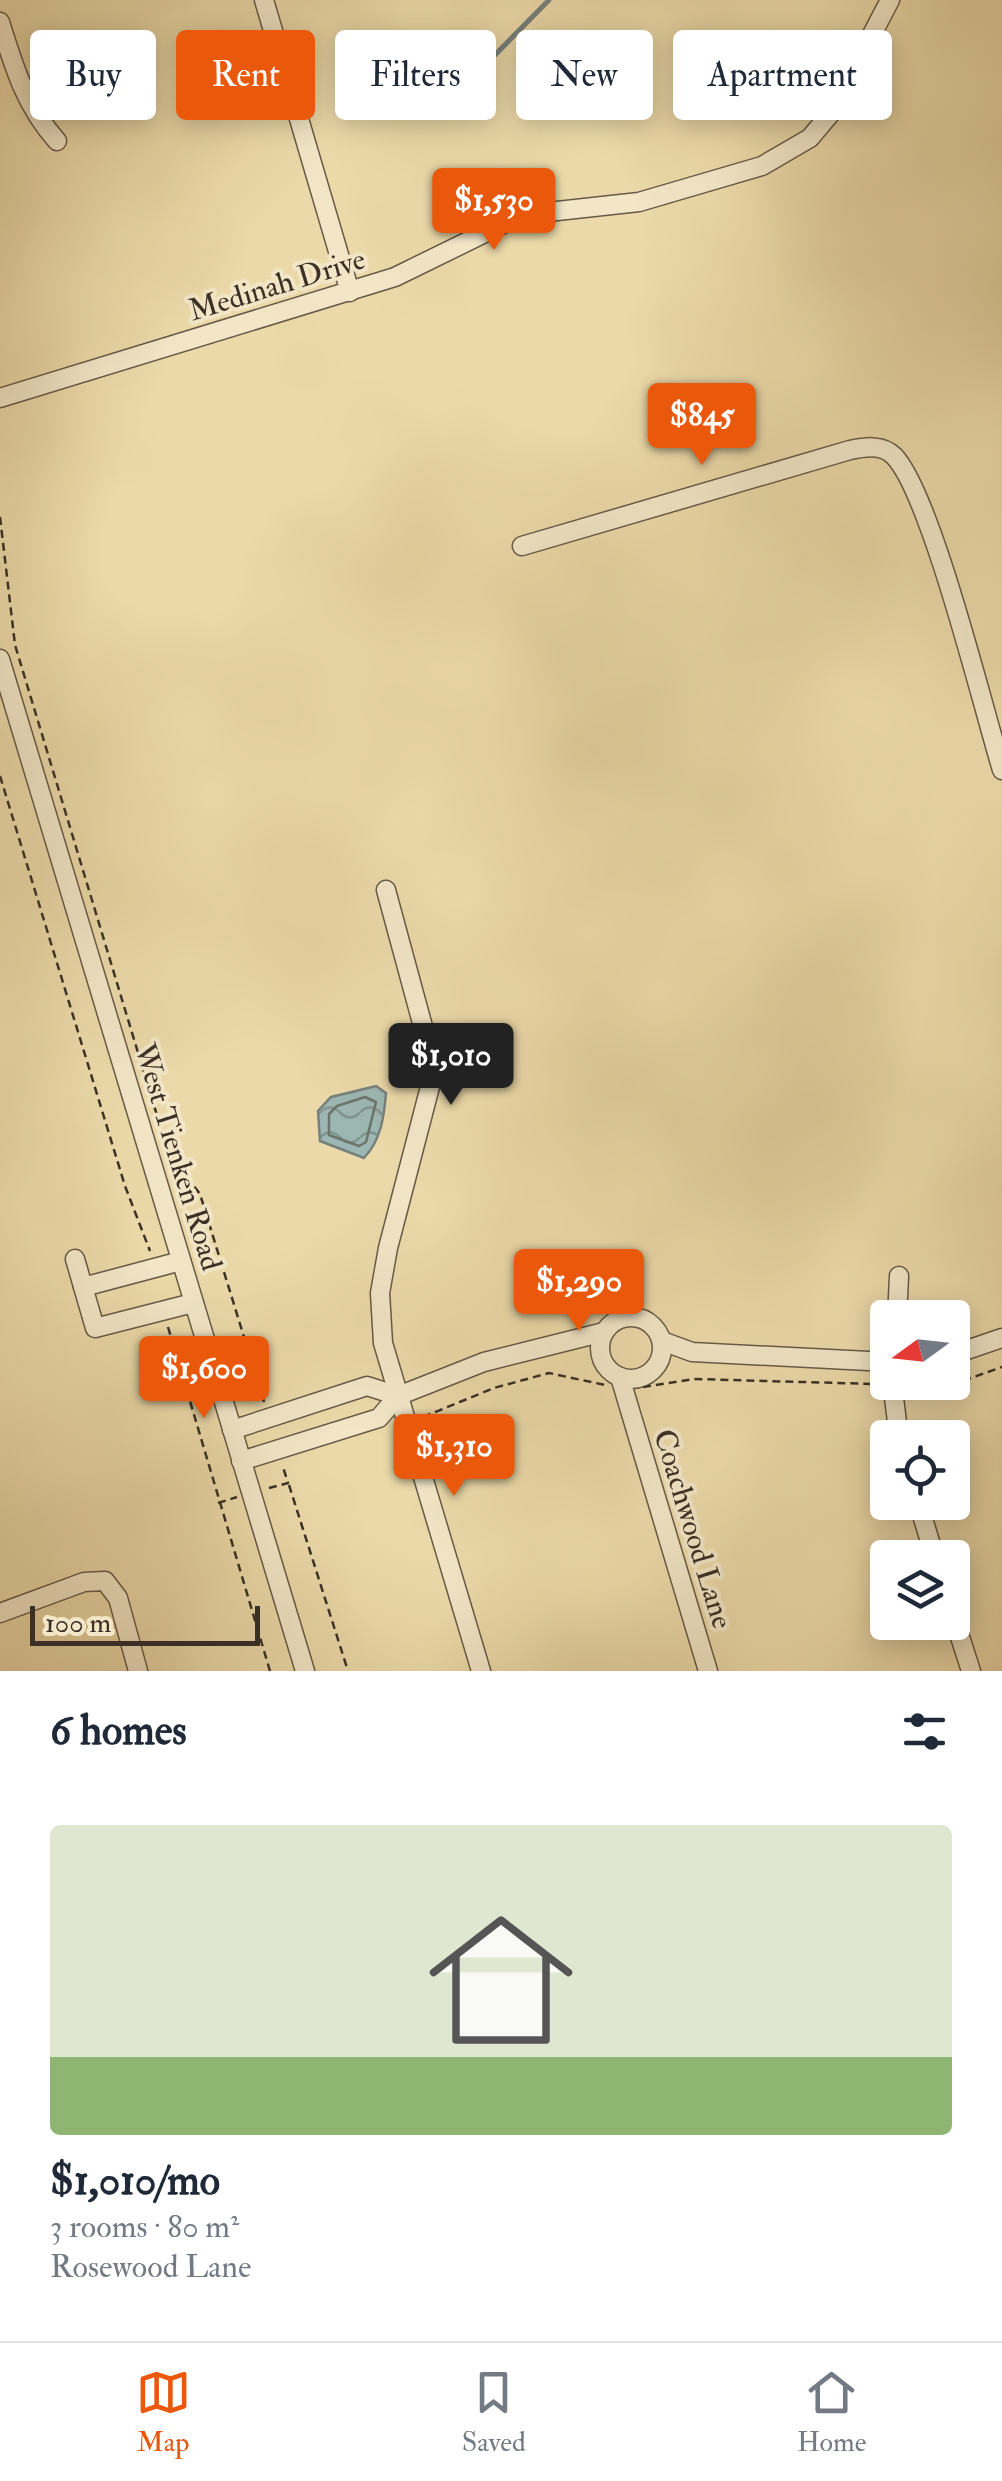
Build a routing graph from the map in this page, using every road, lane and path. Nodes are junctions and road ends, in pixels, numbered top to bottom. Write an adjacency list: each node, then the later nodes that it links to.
1 (264, 0): 5 (street)
2 (890, 0): 5 (street, Medinah Drive)
3 (0, 22): 4 (street)
4 (58, 141)
5 (350, 292): 6 (street, Medinah Drive)
6 (0, 398)
7 (0, 518): 37 (path)
8 (522, 546): 10 (street)
9 (0, 659): 14 (street, West Tienken Road)
10 (1002, 770)
11 (0, 776): 15 (path)
12 (386, 890): 35 (street)
13 (76, 1259): 17 (street)
14 (181, 1262): 15 (street); 19 (street, West Tienken Road)
15 (155, 1268): 17 (street)
16 (899, 1276): 18 (street)
17 (83, 1286): 20 (street)
18 (898, 1300)
19 (193, 1303): 20 (street); 39 (street, West Tienken Road)
20 (165, 1310): 47 (path)
21 (604, 1332): 23 (street); 24 (street); 27 (street)
22 (1002, 1338): 25 (street)
23 (662, 1341): 26 (street); 29 (street)
24 (564, 1345): 27 (street); 35 (street)
25 (970, 1349)
26 (692, 1352): 28 (street); 29 (street)
27 (602, 1358): 32 (street)
28 (870, 1361)
29 (658, 1362): 33 (street)
30 (1002, 1367): 31 (path)
31 (970, 1377)
32 (616, 1382): 33 (street); 36 (street, Coachwood Lane); 38 (path)
33 (644, 1382): 34 (path); 36 (street, Coachwood Lane)
34 (870, 1383)
35 (398, 1396): 37 (street); 38 (street); 41 (street)
36 (629, 1403): 51 (street, Coachwood Lane)
37 (269, 1418): 39 (street)
38 (406, 1424): 50 (street)
39 (232, 1430): 41 (street, West Tienken Road)
40 (293, 1459): 42 (path)
41 (241, 1461): 43 (street, West Tienken Road)
42 (288, 1483): 43 (path); 49 (path)
43 (251, 1492): 48 (street, West Tienken Road)
44 (0, 1613): 46 (street)
45 (961, 1640): 52 (street)
46 (138, 1671)
47 (270, 1671)
48 (305, 1671)
49 (348, 1671)
50 (481, 1671)
51 (708, 1671)
52 (971, 1671)

